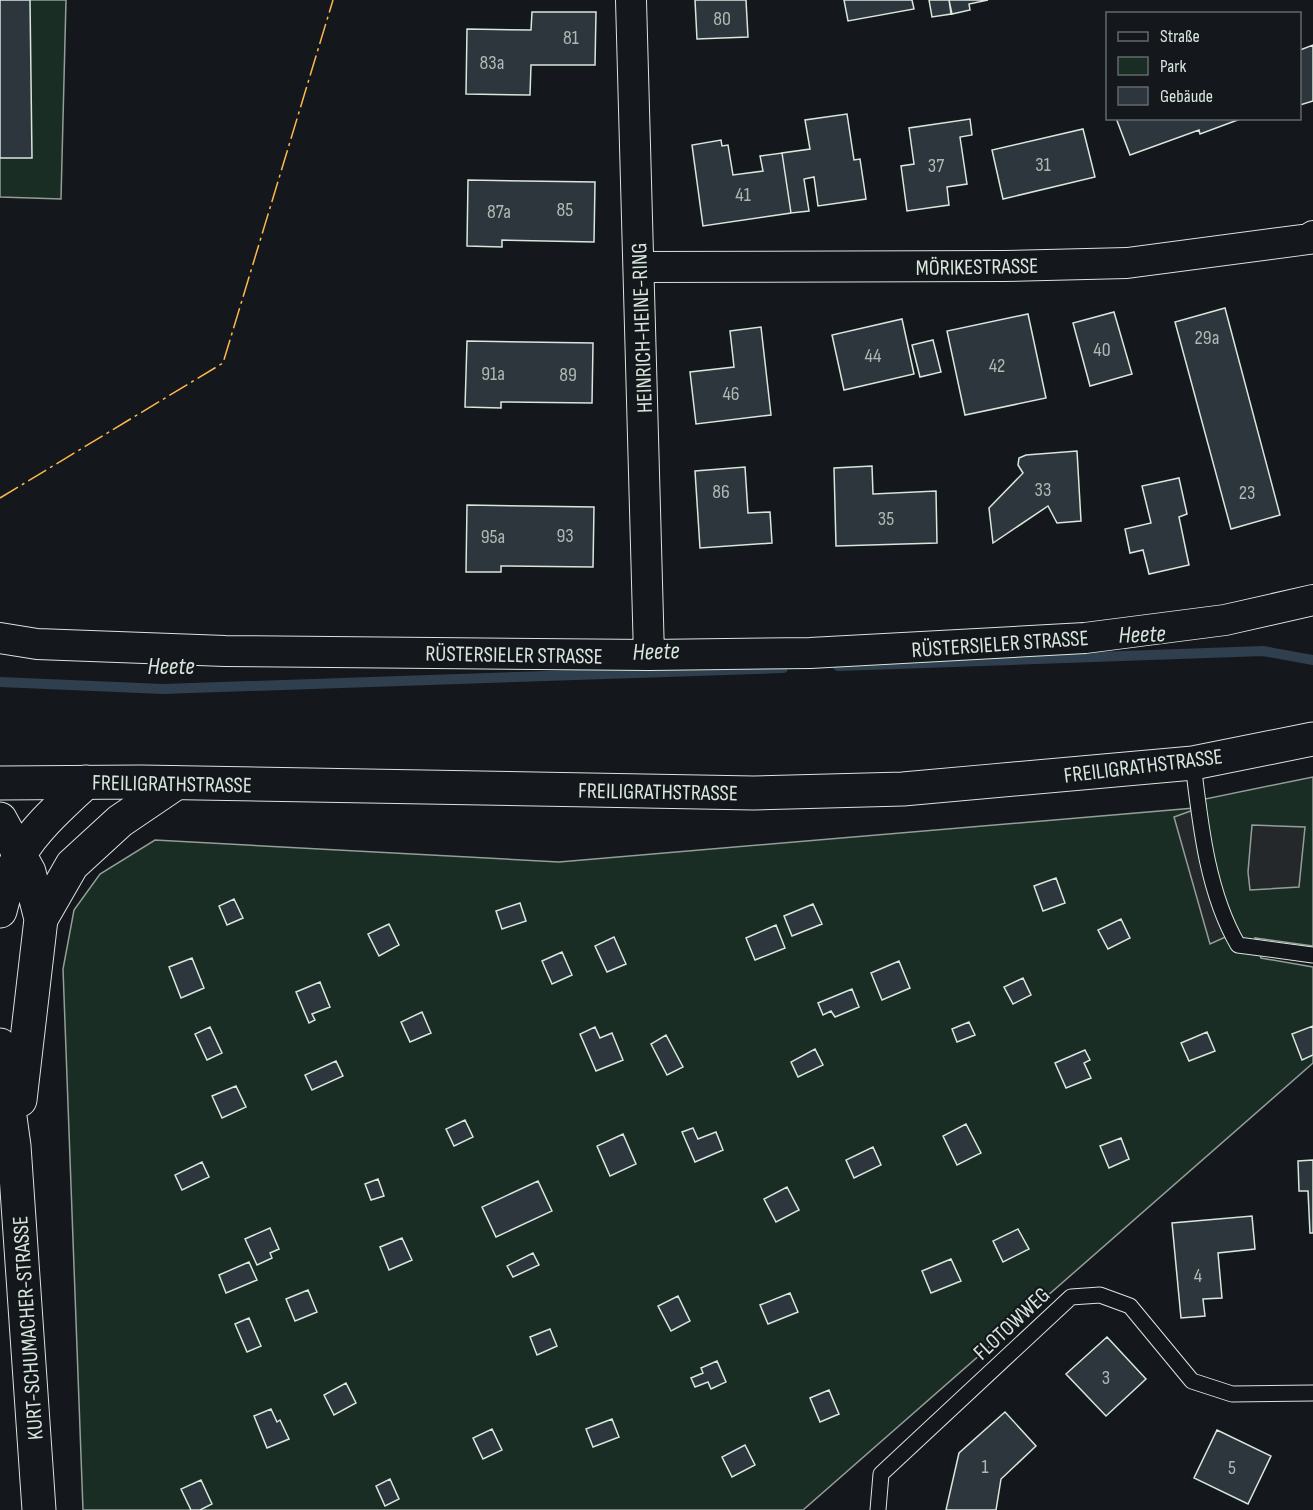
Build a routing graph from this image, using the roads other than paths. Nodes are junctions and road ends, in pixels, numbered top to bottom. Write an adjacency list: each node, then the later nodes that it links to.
1 (631, 0): 3 (street, HEINRICH-HEINE-RING)
2 (1313, 236): 3 (street, MÖRIKESTRASSE)
3 (639, 267): 6 (street, HEINRICH-HEINE-RING)
4 (1313, 600): 6 (street, RÜSTERSIELER STRASSE)
5 (0, 638): 6 (street, RÜSTERSIELER STRASSE)
6 (649, 655)
7 (1313, 739): 8 (main road, FREILIGRATHSTRASSE)
8 (1193, 763): 11 (main road, FREILIGRATHSTRASSE); 16 (lane)
9 (86, 782): 10 (main road, FREILIGRATHSTRASSE); 11 (main road, FREILIGRATHSTRASSE); 13 (main road)
10 (0, 783)
11 (176, 783): 15 (main road, KURT-SCHUMACHER-STRASSE)
12 (0, 819): 13 (main road, KURT-SCHUMACHER-STRASSE)
13 (21, 854): 14 (main road); 15 (main road, KURT-SCHUMACHER-STRASSE)
14 (0, 910)
15 (41, 919): 18 (main road, KURT-SCHUMACHER-STRASSE)
16 (1313, 955)
17 (0, 1045): 18 (main road, KURT-SCHUMACHER-STRASSE)
18 (14, 1146): 20 (main road, KURT-SCHUMACHER-STRASSE)
19 (1313, 1393): 21 (lane, FLOTOWWEG)
20 (39, 1510)
21 (878, 1510)

